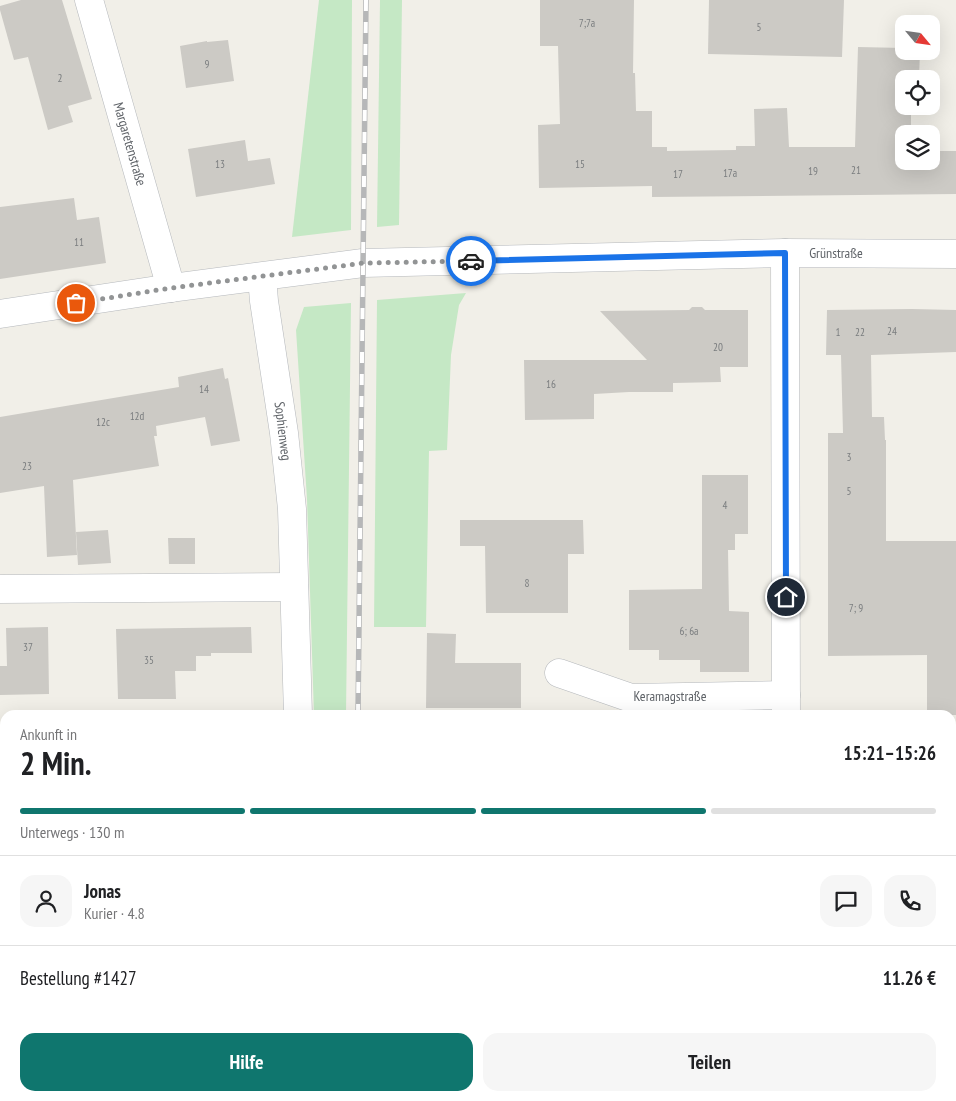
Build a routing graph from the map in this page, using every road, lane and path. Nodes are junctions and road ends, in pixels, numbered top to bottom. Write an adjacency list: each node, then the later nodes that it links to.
1 (89, 0): 5 (street, Margaretenstraße)
2 (785, 253): 3 (street, Grünstraße); 4 (street, Grünstraße); 10 (street, Keramagstraße)
3 (956, 254)
4 (262, 277): 5 (street, Grünstraße); 7 (street, Sophienweg)
5 (171, 288): 6 (street, Grünstraße)
6 (0, 314)
7 (294, 587): 8 (street); 11 (street, Sophienweg)
8 (0, 589)
9 (559, 673): 10 (street, Keramagstraße)
10 (786, 705)
11 (298, 710)

